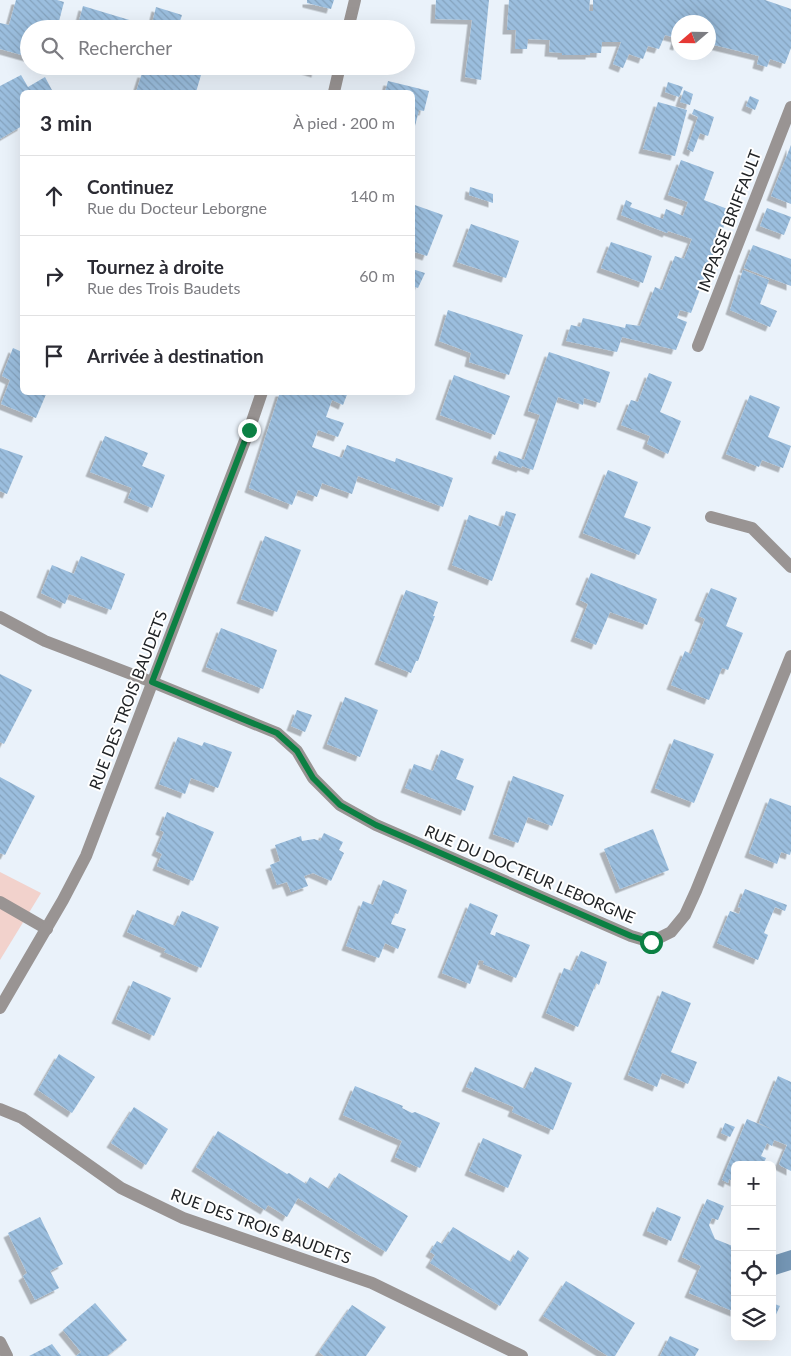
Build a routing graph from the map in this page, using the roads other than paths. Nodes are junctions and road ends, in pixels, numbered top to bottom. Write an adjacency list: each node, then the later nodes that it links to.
1 (355, 0): 2 (street)
2 (350, 20)
3 (338, 75): 4 (street)
4 (334, 90)
5 (791, 107): 6 (street, IMPASSE BRIFFAULT)
6 (698, 346)
7 (261, 395): 12 (street, RUE DES TROIS BAUDETS)
8 (711, 517): 9 (street)
9 (791, 567)
10 (0, 617): 12 (street, RUE DU DOCTEUR LEBORGNE)
11 (791, 656): 12 (street, RUE DU DOCTEUR LEBORGNE)
12 (152, 682): 14 (street, RUE DES TROIS BAUDETS)
13 (0, 902): 14 (street)
14 (47, 929): 15 (street, RUE DES TROIS BAUDETS)
15 (0, 1008)
16 (0, 1109): 19 (street, RUE DES TROIS BAUDETS)
17 (0, 1342): 18 (street)
18 (7, 1356)
19 (522, 1356)

